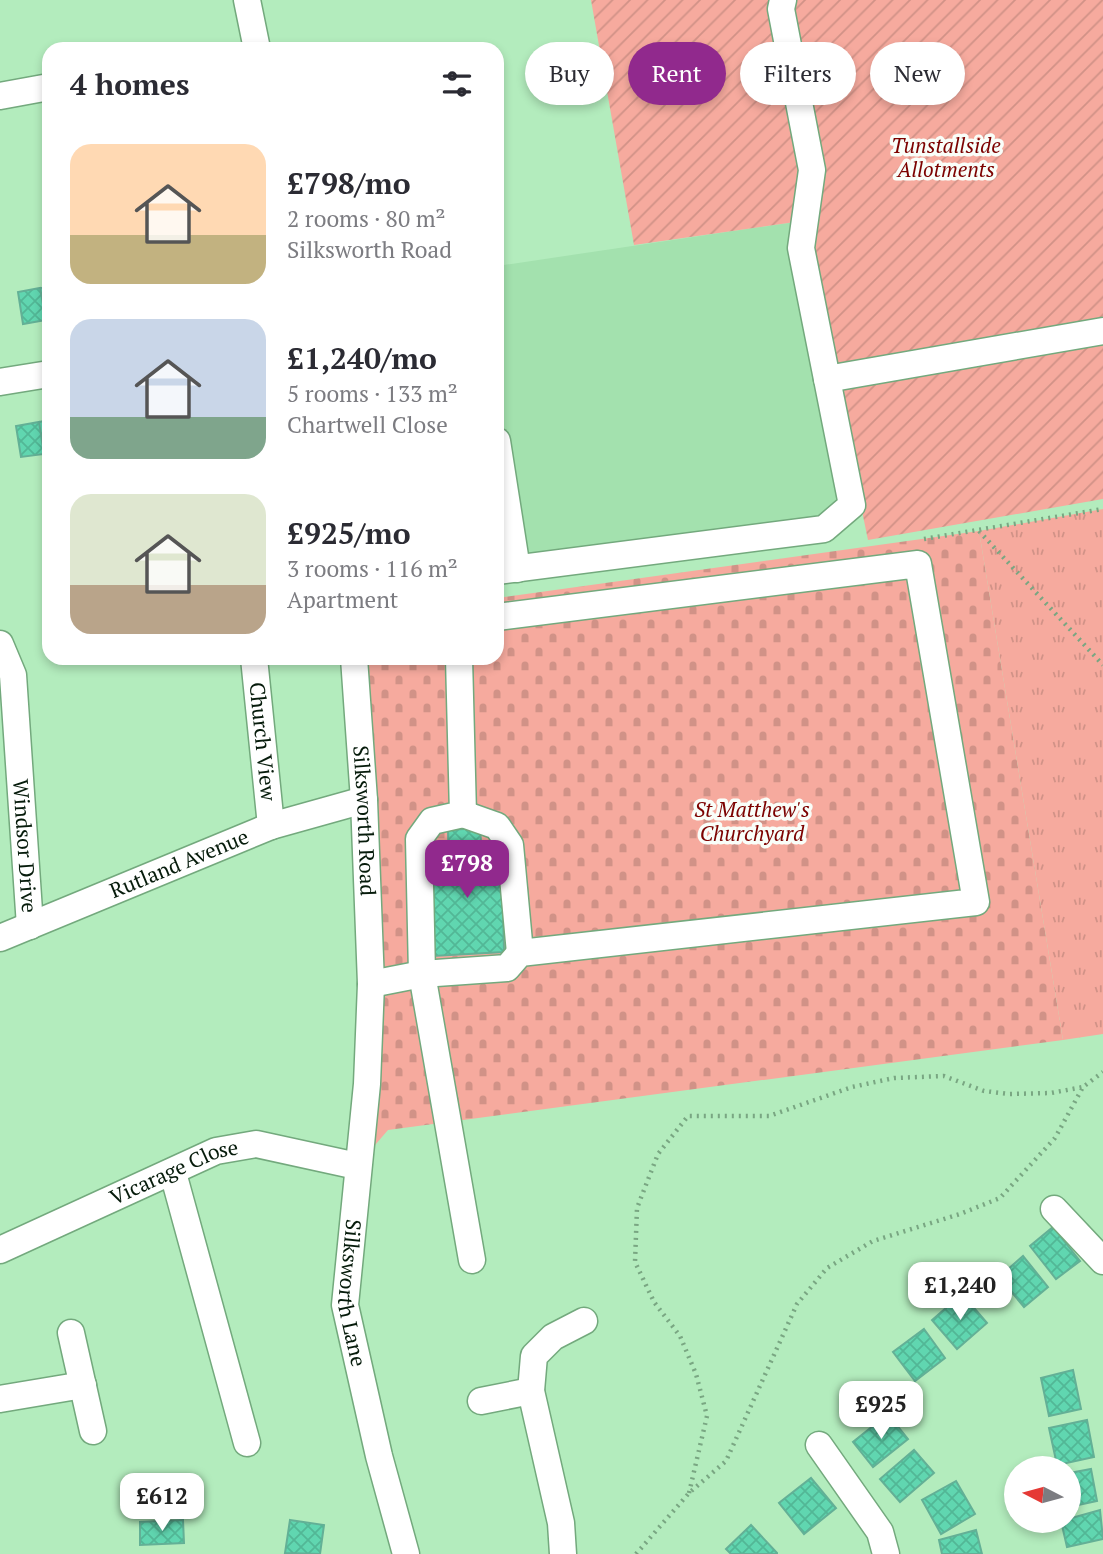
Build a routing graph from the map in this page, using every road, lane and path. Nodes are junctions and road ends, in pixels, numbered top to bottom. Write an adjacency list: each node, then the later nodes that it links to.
1 (247, 0): 3 (street)
2 (783, 0): 8 (street)
3 (255, 42)
4 (42, 88): 5 (street)
5 (0, 96)
6 (1103, 331): 8 (street)
7 (42, 375): 9 (street)
8 (827, 379): 12 (street)
9 (0, 382)
10 (504, 531): 12 (street)
11 (979, 531): 18 (path)
12 (507, 570)
13 (504, 616): 24 (street)
14 (0, 644): 22 (street, Windsor Drive)
15 (255, 665): 21 (street, Church View)
16 (354, 665): 19 (street, Silksworth Road)
17 (459, 665): 20 (street)
18 (1103, 665)
19 (364, 800): 21 (street, Rutland Avenue); 26 (street, Silksworth Road)
20 (463, 814): 24 (street); 25 (street)
21 (271, 826): 22 (street, Rutland Avenue)
22 (30, 926): 23 (street, Rutland Avenue)
23 (0, 938)
24 (520, 953): 25 (street)
25 (422, 974): 26 (street); 33 (street)
26 (370, 984): 29 (street, Silksworth Lane)
27 (1103, 1072): 28 (path)
28 (1083, 1087): 44 (path); 44 (path)
29 (357, 1166): 30 (street, Vicarage Close); 45 (street, Silksworth Lane)
30 (173, 1173): 32 (street, Vicarage Close); 42 (street)
31 (1054, 1209): 34 (street)
32 (0, 1250)
33 (472, 1260)
34 (1103, 1261)
35 (584, 1321): 38 (street)
36 (71, 1334): 37 (street)
37 (83, 1385): 39 (street); 41 (street)
38 (531, 1391): 40 (street); 46 (street)
39 (0, 1399)
40 (481, 1401)
41 (93, 1431)
42 (247, 1443)
43 (819, 1446): 48 (street)
44 (689, 1493): 47 (path)
45 (406, 1554)
46 (563, 1554)
47 (636, 1554)
48 (886, 1554)

